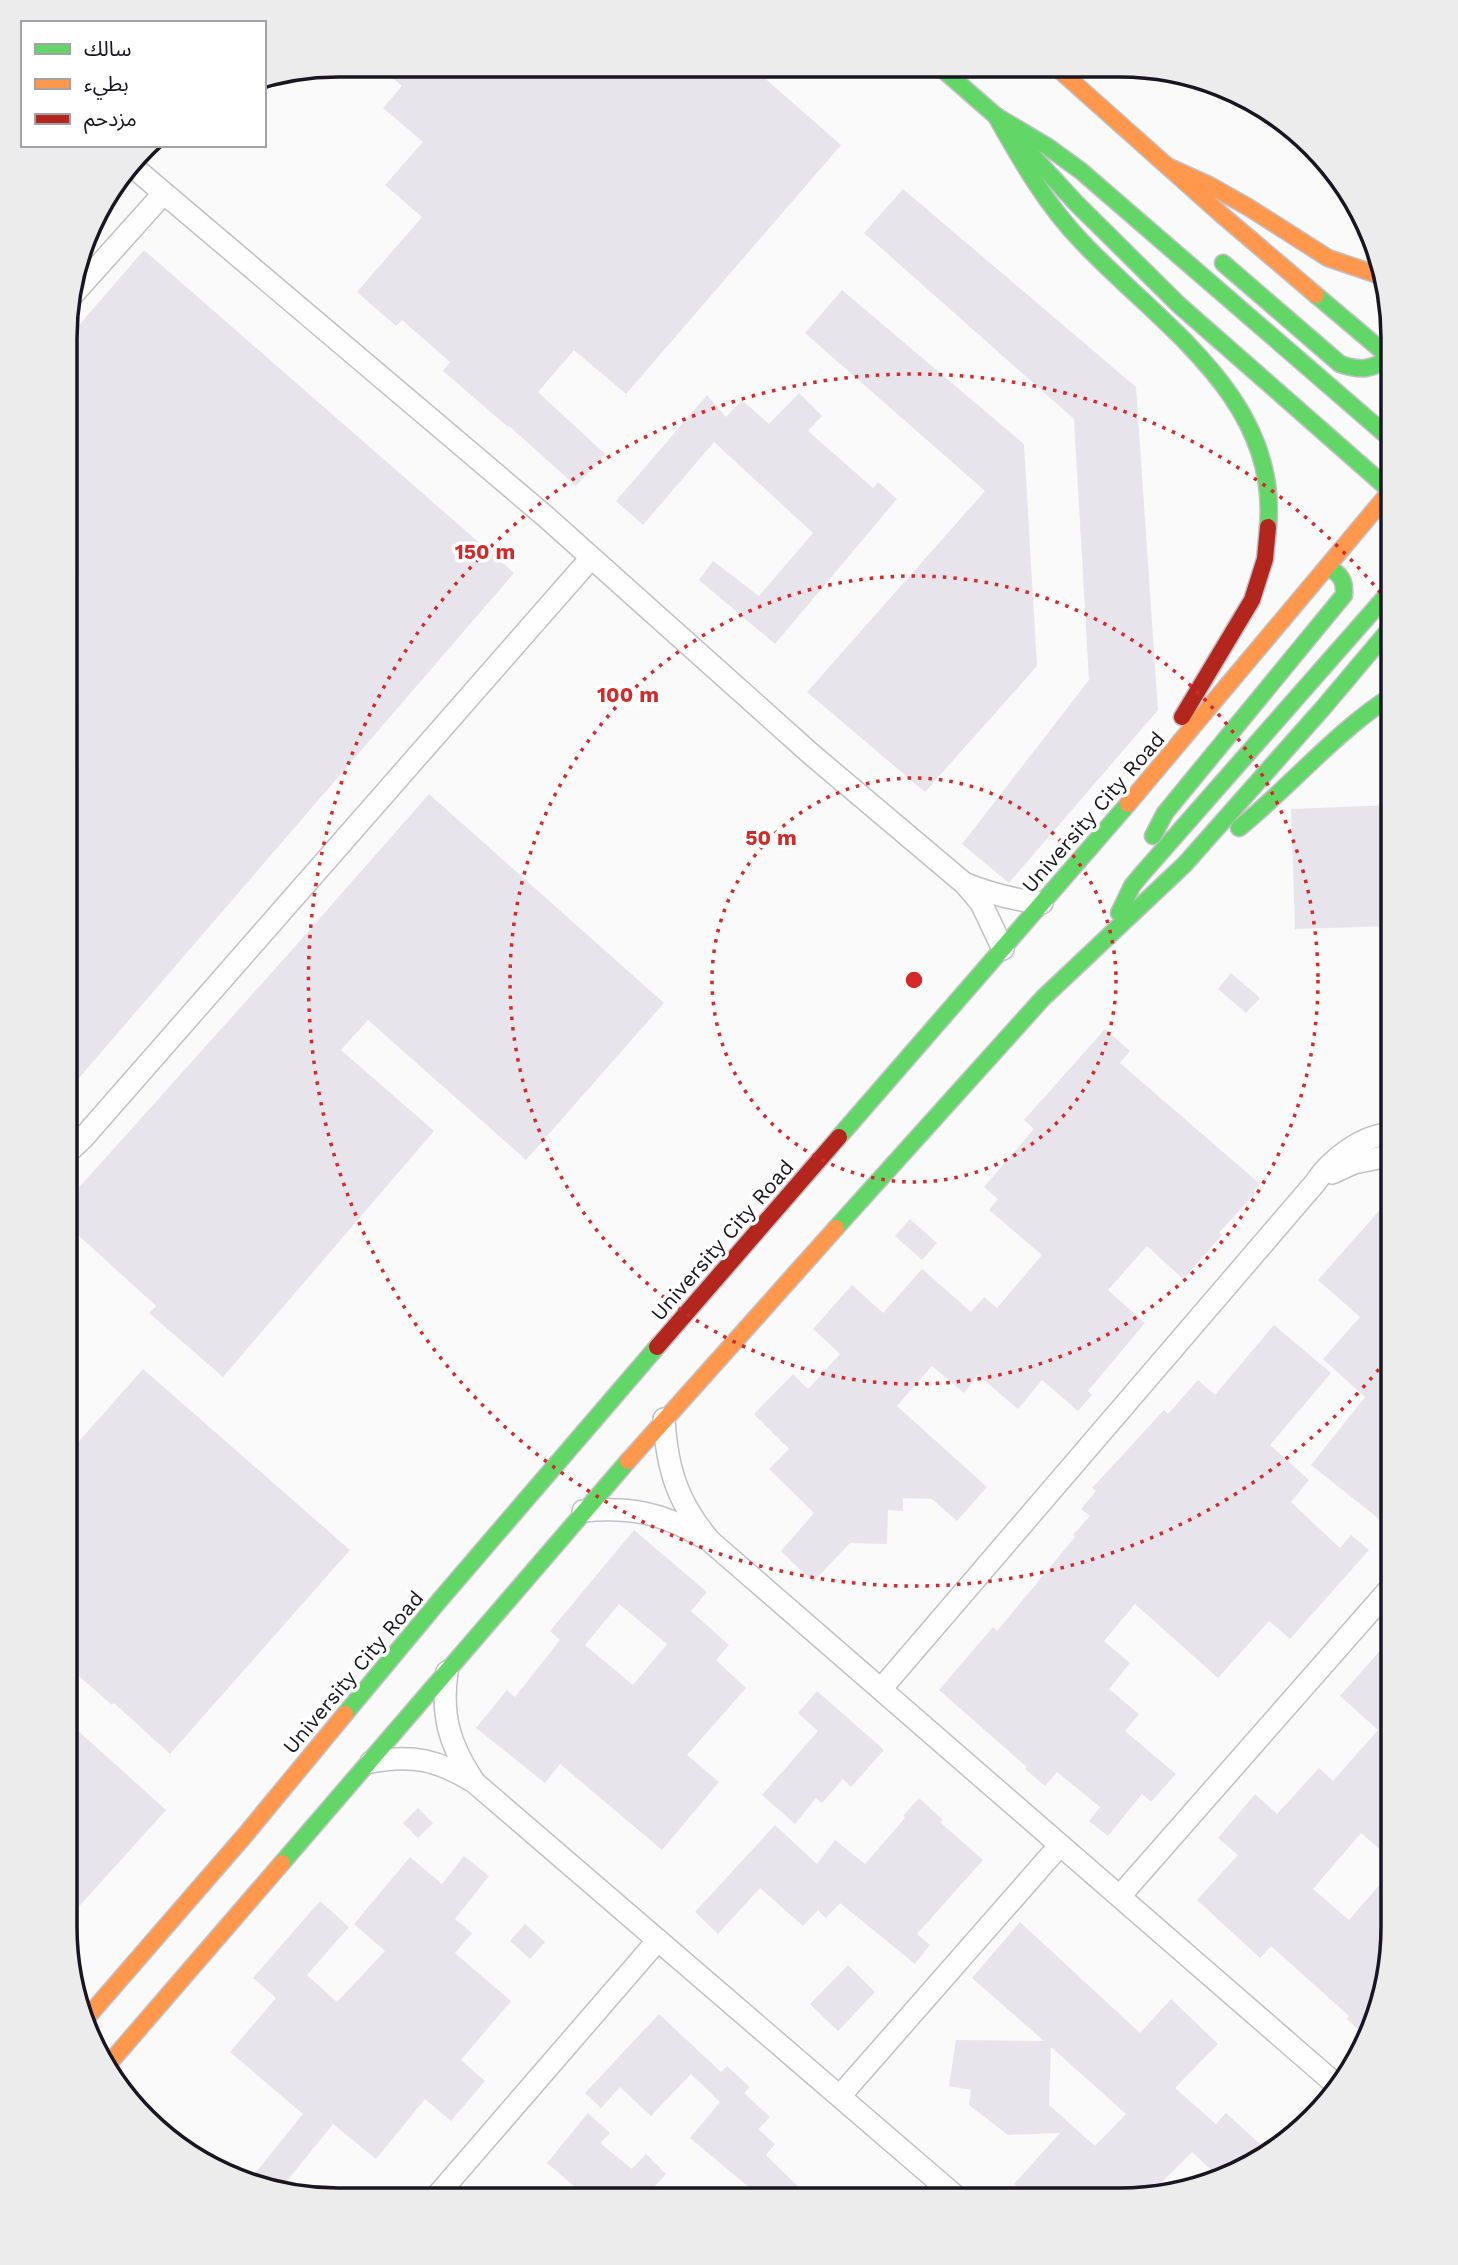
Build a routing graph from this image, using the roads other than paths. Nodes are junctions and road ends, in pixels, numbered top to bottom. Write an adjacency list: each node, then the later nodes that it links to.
1 (952, 77): 3 (main road)
2 (1067, 77): 6 (main road)
3 (996, 116): 4 (main road); 15 (main road); 22 (main road)
4 (1048, 147): 5 (main road); 14 (main road)
5 (1098, 164)
6 (1169, 167): 10 (main road); 12 (main road)
7 (138, 171): 8 (street)
8 (163, 194): 11 (street); 17 (street)
9 (1206, 248): 13 (main road)
10 (1373, 273)
11 (83, 282)
12 (1381, 350)
13 (1381, 365)
14 (1381, 431)
15 (1381, 481)
16 (1381, 505): 18 (main road, University City Road)
17 (591, 558): 25 (street); 30 (street)
18 (1327, 568): 22 (main road, University City Road); 24 (main road)
19 (1381, 602): 24 (main road)
20 (1381, 639): 23 (main road)
21 (1381, 702): 23 (main road)
22 (1167, 759): 26 (main road, University City Road)
23 (1185, 864): 27 (main road)
24 (1141, 875): 27 (main road)
25 (965, 884): 26 (street); 28 (street)
26 (1042, 903): 28 (main road, University City Road)
27 (1114, 929): 33 (main road)
28 (1003, 949): 44 (main road, University City Road)
29 (1381, 1136): 32 (street)
30 (77, 1144)
31 (1381, 1157): 32 (street)
32 (1315, 1182): 38 (street)
33 (664, 1419): 34 (main road); 35 (street)
34 (583, 1511): 35 (street); 37 (main road)
35 (710, 1541): 38 (street)
36 (1381, 1599): 42 (street)
37 (448, 1669): 39 (main road); 40 (street)
38 (881, 1689): 41 (street)
39 (370, 1762): 40 (street); 45 (main road)
40 (474, 1782): 43 (street)
41 (1060, 1845): 42 (street); 47 (street)
42 (1120, 1896): 46 (street)
43 (658, 1940): 47 (street); 48 (street)
44 (91, 2012)
45 (113, 2059)
46 (1331, 2080)
47 (841, 2096): 49 (street)
48 (450, 2188)
49 (946, 2188)

